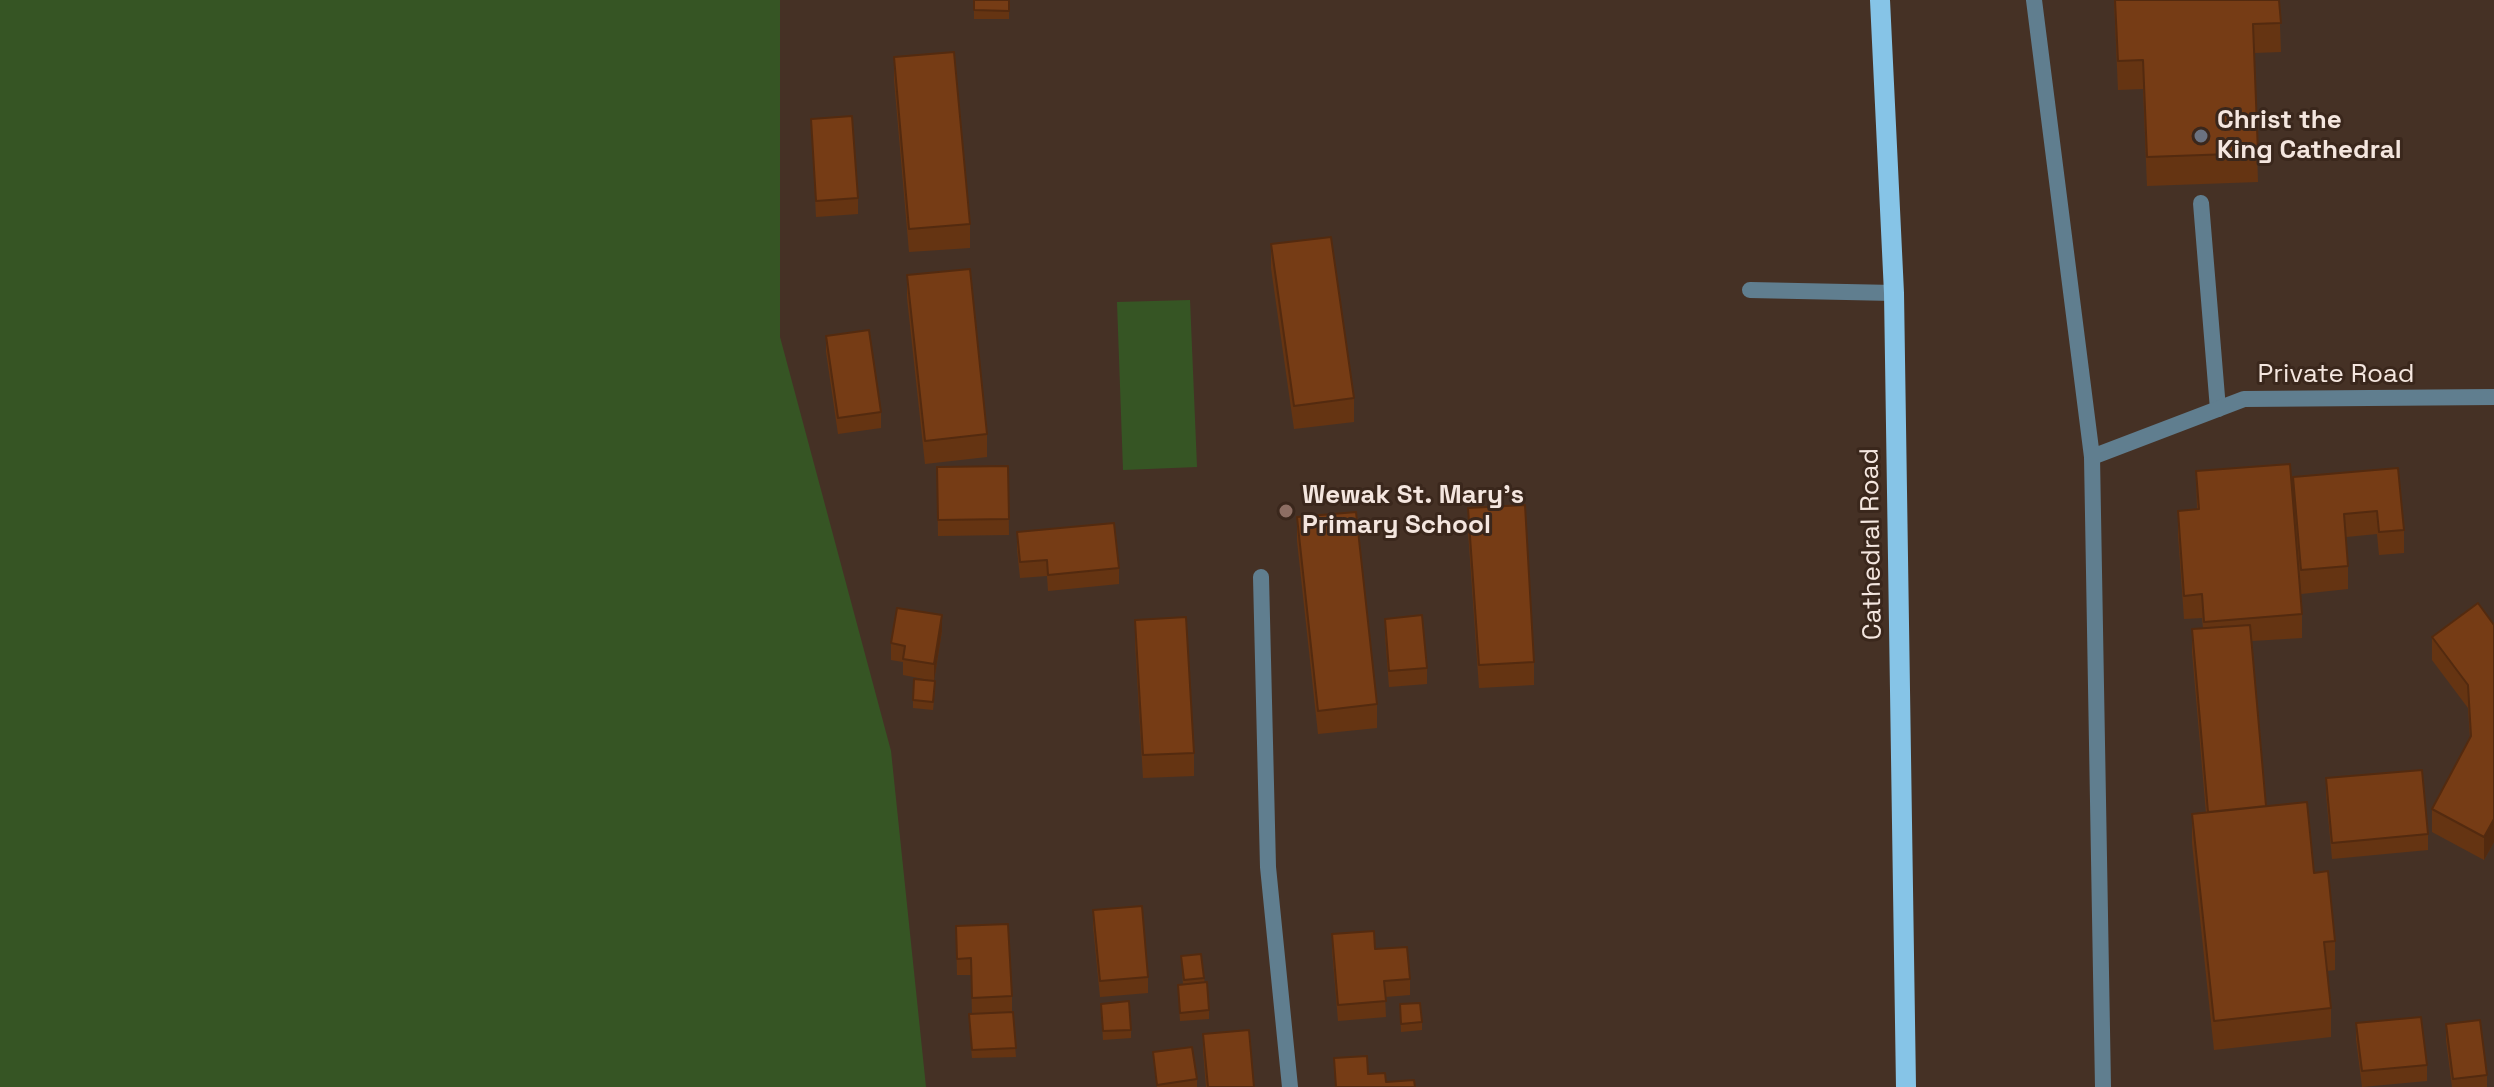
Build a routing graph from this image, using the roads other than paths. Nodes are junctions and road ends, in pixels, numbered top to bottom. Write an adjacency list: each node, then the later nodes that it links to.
1 (1880, 0): 5 (main road, Cathedral Road)
2 (2034, 0): 8 (street)
3 (2201, 203): 7 (street)
4 (1750, 290): 5 (street)
5 (1894, 293): 11 (main road, Cathedral Road)
6 (2494, 397): 7 (street, Private Road)
7 (2218, 409): 8 (street, Private Road)
8 (2092, 457): 12 (street)
9 (1261, 577): 10 (street)
10 (1290, 1087)
11 (1906, 1087)
12 (2103, 1087)

